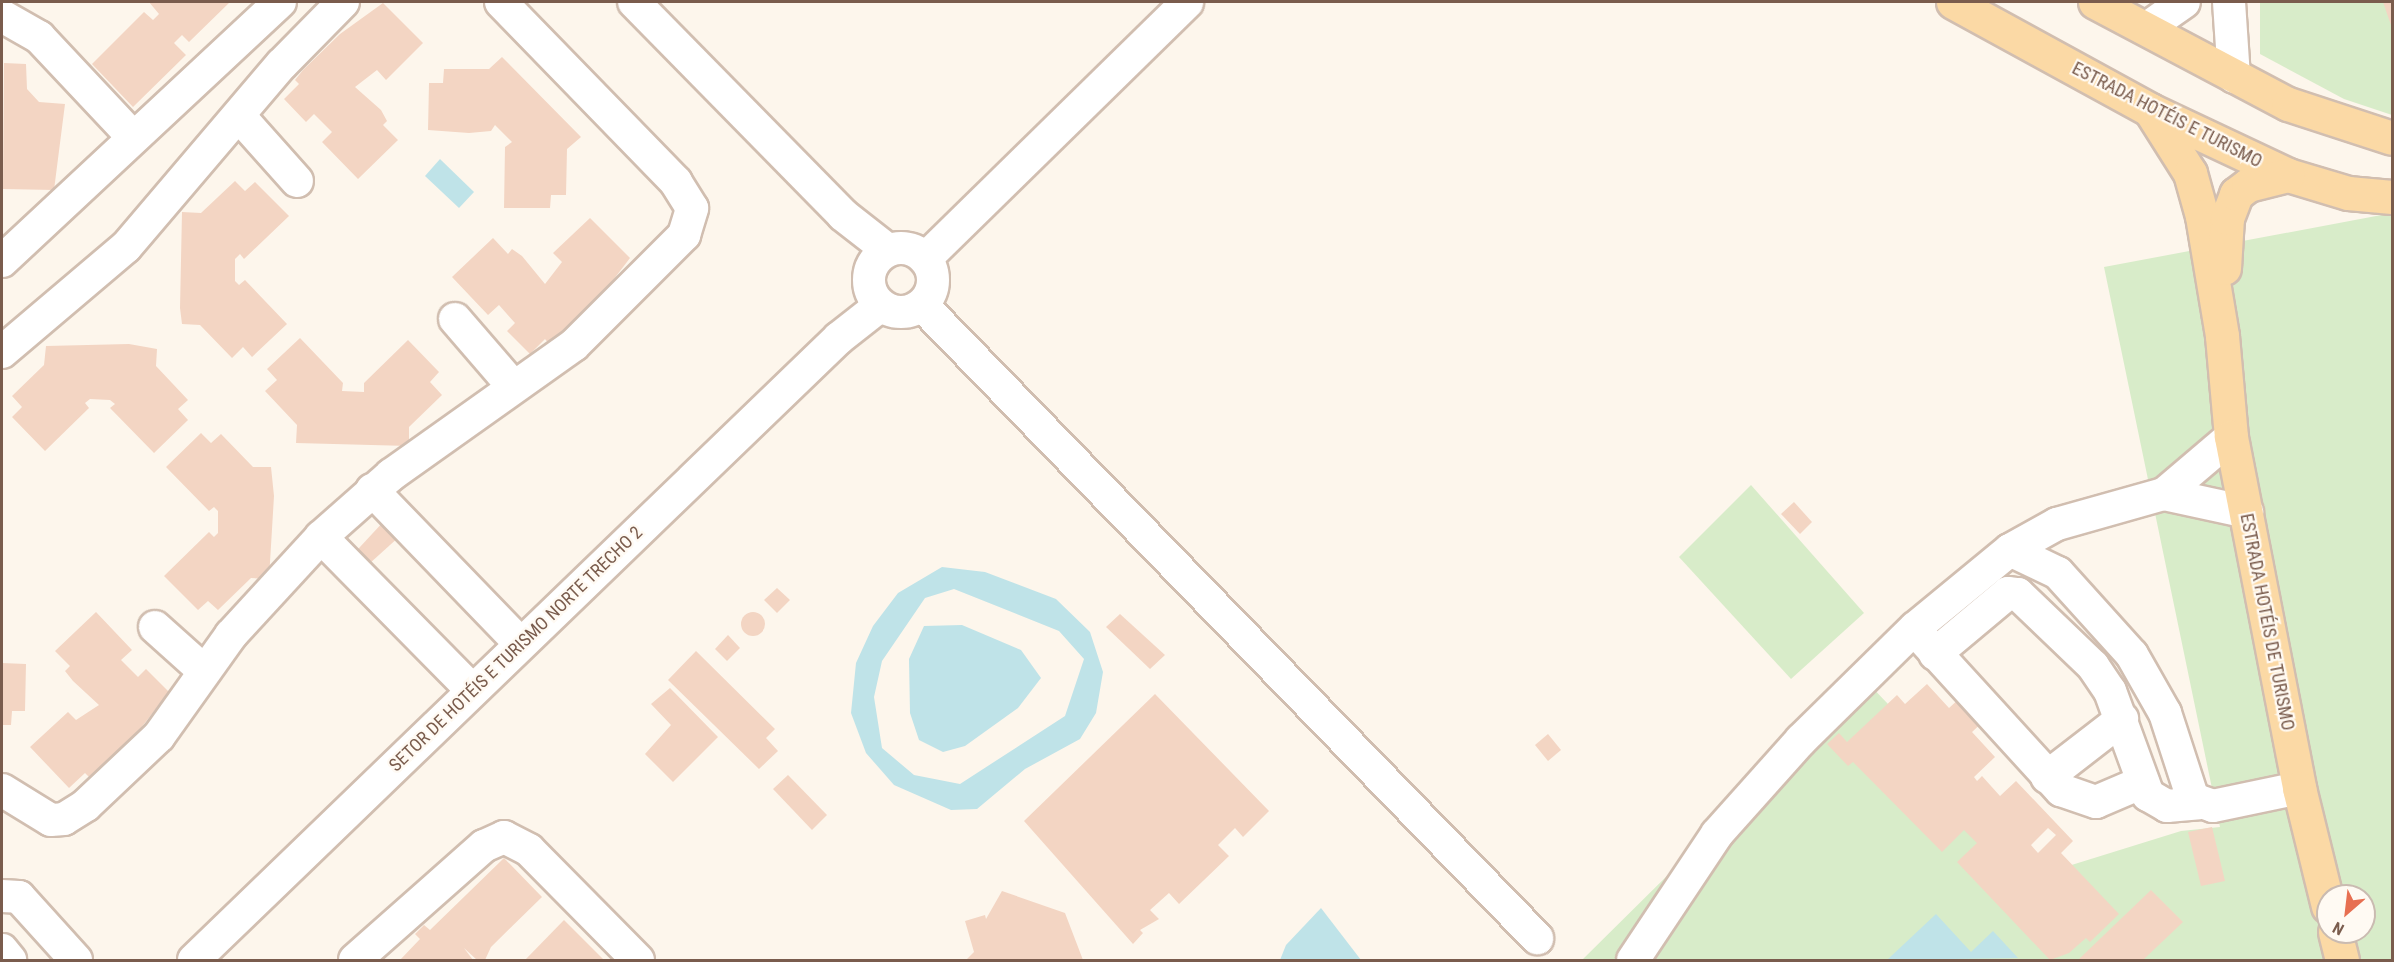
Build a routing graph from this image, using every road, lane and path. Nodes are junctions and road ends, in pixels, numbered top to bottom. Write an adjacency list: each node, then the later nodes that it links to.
1 (280, 2): 15 (street)
2 (343, 2): 14 (street)
3 (501, 2): 26 (street)
4 (634, 2): 21 (street)
5 (1187, 2): 21 (street)
6 (1955, 2): 13 (main road, ESTRADA HOTÉIS E TURISMO)
7 (2095, 2): 11 (main road)
8 (2184, 2): 11 (street)
9 (2229, 2): 12 (street)
10 (2, 16): 15 (street)
11 (2147, 28): 12 (main road)
12 (2234, 77): 16 (main road)
13 (2150, 110): 17 (main road, ESTRADA HOTÉIS E TURISMO); 24 (main road, ESTRADA HOTÉIS DE TURISMO)
14 (239, 116): 18 (street); 25 (street)
15 (132, 136): 20 (street)
16 (2392, 138)
17 (2288, 175): 19 (main road, ESTRADA HOTÉIS E TURISMO); 24 (main road, ESTRADA HOTÉIS DE TURISMO)
18 (297, 181)
19 (2392, 197)
20 (2, 261)
21 (891, 269): 22 (street); 22 (street); 35 (street, SETOR DE HOTÉIS E TURISMO NORTE TRECHO 2)
22 (922, 304): 47 (street)
23 (455, 319): 26 (street)
24 (2222, 336): 27 (main road, ESTRADA HOTÉIS DE TURISMO)
25 (2, 352)
26 (512, 385): 28 (street)
27 (2230, 437): 29 (street); 30 (main road, ESTRADA HOTÉIS DE TURISMO)
28 (372, 490): 31 (street); 35 (street)
29 (2164, 494): 30 (street); 32 (street)
30 (2247, 512): 42 (main road, ESTRADA HOTÉIS DE TURISMO)
31 (321, 537): 37 (street); 38 (street)
32 (2010, 550): 34 (street); 44 (street)
33 (155, 627): 37 (street)
34 (1915, 628): 36 (street); 55 (street)
35 (520, 643): 38 (street, SETOR DE HOTÉIS E TURISMO NORTE TRECHO 2)
36 (1935, 654): 39 (street); 40 (street)
37 (204, 671): 43 (street)
38 (472, 690): 50 (street, SETOR DE HOTÉIS E TURISMO NORTE TRECHO 2)
39 (2122, 719): 40 (street); 41 (street)
40 (2048, 777): 41 (street)
41 (2143, 782): 44 (street)
42 (2299, 788): 44 (street); 45 (main road, ESTRADA HOTÉIS DE TURISMO)
43 (2, 790)
44 (2199, 803)
45 (2323, 884)
46 (2, 896): 52 (street)
47 (1537, 938)
48 (2338, 944): 56 (main road)
49 (2, 951): 51 (street)
50 (207, 957)
51 (10, 960)
52 (76, 960)
53 (355, 960): 54 (street)
54 (638, 960)
55 (1635, 960)
56 (2342, 960)

